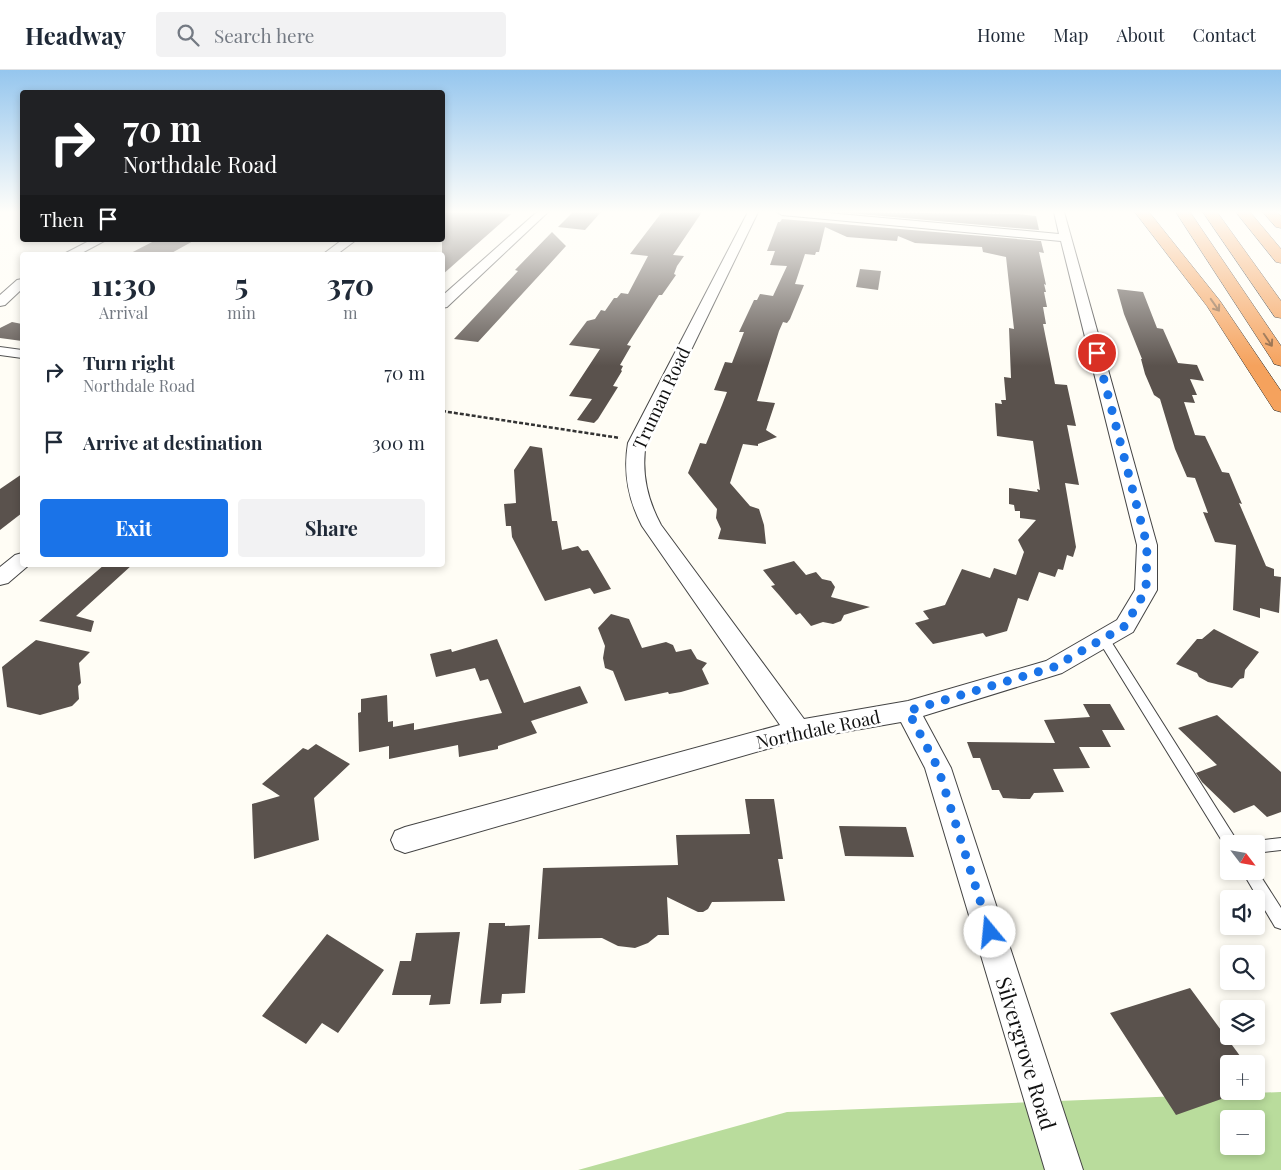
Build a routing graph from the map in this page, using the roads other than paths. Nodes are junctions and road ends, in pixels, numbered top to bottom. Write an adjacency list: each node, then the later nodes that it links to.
1 (487, 263): 8 (street)
2 (727, 263): 19 (street, Truman Road)
3 (1073, 263): 17 (street, Northdale Road)
4 (1182, 263): 14 (highway, one-way to 14)
5 (1217, 263): 13 (highway, one-way to 13)
6 (1246, 263): 10 (highway)
7 (20, 285): 9 (street)
8 (445, 301)
9 (0, 302)
10 (1281, 313)
11 (0, 351): 12 (street)
12 (20, 354)
13 (1281, 360)
14 (1281, 406)
15 (20, 562): 16 (street)
16 (0, 578)
17 (1103, 638): 18 (street, Northdale Road); 20 (lane)
18 (908, 711): 19 (street, Northdale Road); 26 (street, Silvergrove Road)
19 (798, 730): 21 (street, Northdale Road)
20 (1226, 835)
21 (405, 840)
22 (1281, 844): 23 (lane)
23 (1265, 846)
24 (1255, 880): 25 (lane)
25 (1281, 922)
26 (1064, 1170)

